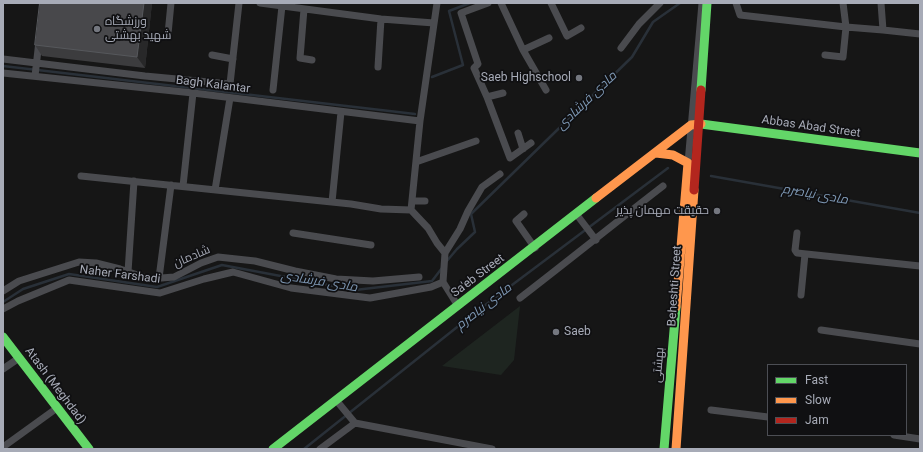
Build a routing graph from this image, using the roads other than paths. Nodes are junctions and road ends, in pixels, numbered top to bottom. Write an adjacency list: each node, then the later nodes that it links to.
1 (171, 3): 23 (street)
2 (239, 3): 31 (street)
3 (261, 3): 14 (street); 16 (street)
4 (437, 3): 18 (street)
5 (488, 3): 43 (street)
6 (501, 3): 27 (street)
7 (551, 3): 19 (street)
8 (660, 3): 26 (street)
9 (702, 3): 47 (street, Beheshti Street)
10 (707, 3): 47 (main road, Beheshti Street)
11 (736, 3): 20 (street)
12 (843, 3): 20 (street)
13 (881, 3): 21 (street)
14 (282, 6): 15 (street); 39 (street)
15 (304, 9): 17 (street); 32 (street)
16 (262, 12)
17 (381, 19): 18 (street); 34 (street)
18 (434, 23): 46 (street)
19 (581, 28)
20 (846, 28): 21 (street); 29 (street)
21 (883, 30): 24 (street)
22 (40, 33): 33 (street)
23 (168, 34)
24 (920, 34)
25 (549, 38): 27 (street)
26 (621, 48)
27 (524, 50): 40 (street)
28 (212, 55): 31 (street)
29 (825, 55)
30 (3, 59): 33 (street)
31 (233, 59): 35 (street)
32 (312, 60)
33 (37, 63): 35 (street); 37 (street)
34 (378, 67)
35 (76, 68): 38 (street)
36 (3, 73): 37 (street, Bagh Kalantar)
37 (34, 76): 38 (street, Bagh Kalantar)
38 (74, 81): 41 (street, Bagh Kalantar)
39 (273, 90)
40 (546, 90)
41 (193, 93): 44 (street, Bagh Kalantar); 60 (street)
42 (503, 93): 43 (street)
43 (487, 97): 51 (street)
44 (230, 98): 45 (street, Bagh Kalantar); 62 (street)
45 (341, 112): 46 (street, Bagh Kalantar); 65 (street)
46 (420, 121): 54 (street)
47 (694, 123): 52 (main road, Sa'eb Street); 53 (main road, Abbas Abad Street); 55 (street); 99 (main road, Beheshti Street)
48 (518, 133): 51 (street)
49 (476, 141): 54 (street)
50 (531, 143): 51 (street)
51 (523, 149)
52 (656, 153): 55 (main road); 68 (main road, Sa'eb Street)
53 (920, 154)
54 (416, 162): 63 (street)
55 (688, 163): 98 (main road, بهشتی)
56 (500, 174): 74 (street)
57 (81, 176): 58 (street)
58 (134, 181): 59 (street); 77 (street)
59 (171, 185): 60 (street); 79 (street)
60 (183, 186): 62 (street)
61 (663, 186): 71 (street)
62 (215, 190): 65 (street)
63 (412, 201): 64 (street); 66 (street)
64 (426, 201)
65 (332, 202): 66 (street)
66 (411, 210): 74 (street)
67 (524, 214): 73 (street)
68 (577, 214): 71 (street); 73 (main road, Sa'eb Street)
69 (294, 233): 72 (street)
70 (797, 233): 75 (street)
71 (594, 238): 83 (street)
72 (371, 245)
73 (535, 248): 84 (main road, Sa'eb Street)
74 (446, 253): 80 (street)
75 (805, 254): 76 (street); 82 (street)
76 (920, 266)
77 (128, 272): 79 (street, شادمان); 81 (street, شادمان)
78 (419, 277): 79 (street, شادمان)
79 (159, 278)
80 (443, 282): 84 (street); 85 (street, Naher Farshadi)
81 (3, 291)
82 (801, 295)
83 (520, 298)
84 (458, 306): 91 (main road, Sa'eb Street)
85 (3, 309)
86 (820, 330): 88 (street)
87 (3, 337): 89 (main road, Atash (Meghdad))
88 (920, 344)
89 (19, 358): 90 (street); 92 (main road, Atash (Meghdad))
90 (3, 370)
91 (336, 400): 95 (street); 102 (main road, Sa'eb Street)
92 (57, 408): 100 (street); 101 (main road, Atash (Meghdad))
93 (711, 410): 94 (street)
94 (767, 418)
95 (355, 423): 103 (street); 104 (street)
96 (900, 436): 97 (street)
97 (920, 439)
98 (664, 445): 99 (main road)
99 (676, 446)
100 (3, 447)
101 (88, 449)
102 (273, 449)
103 (320, 449)
104 (492, 449)

